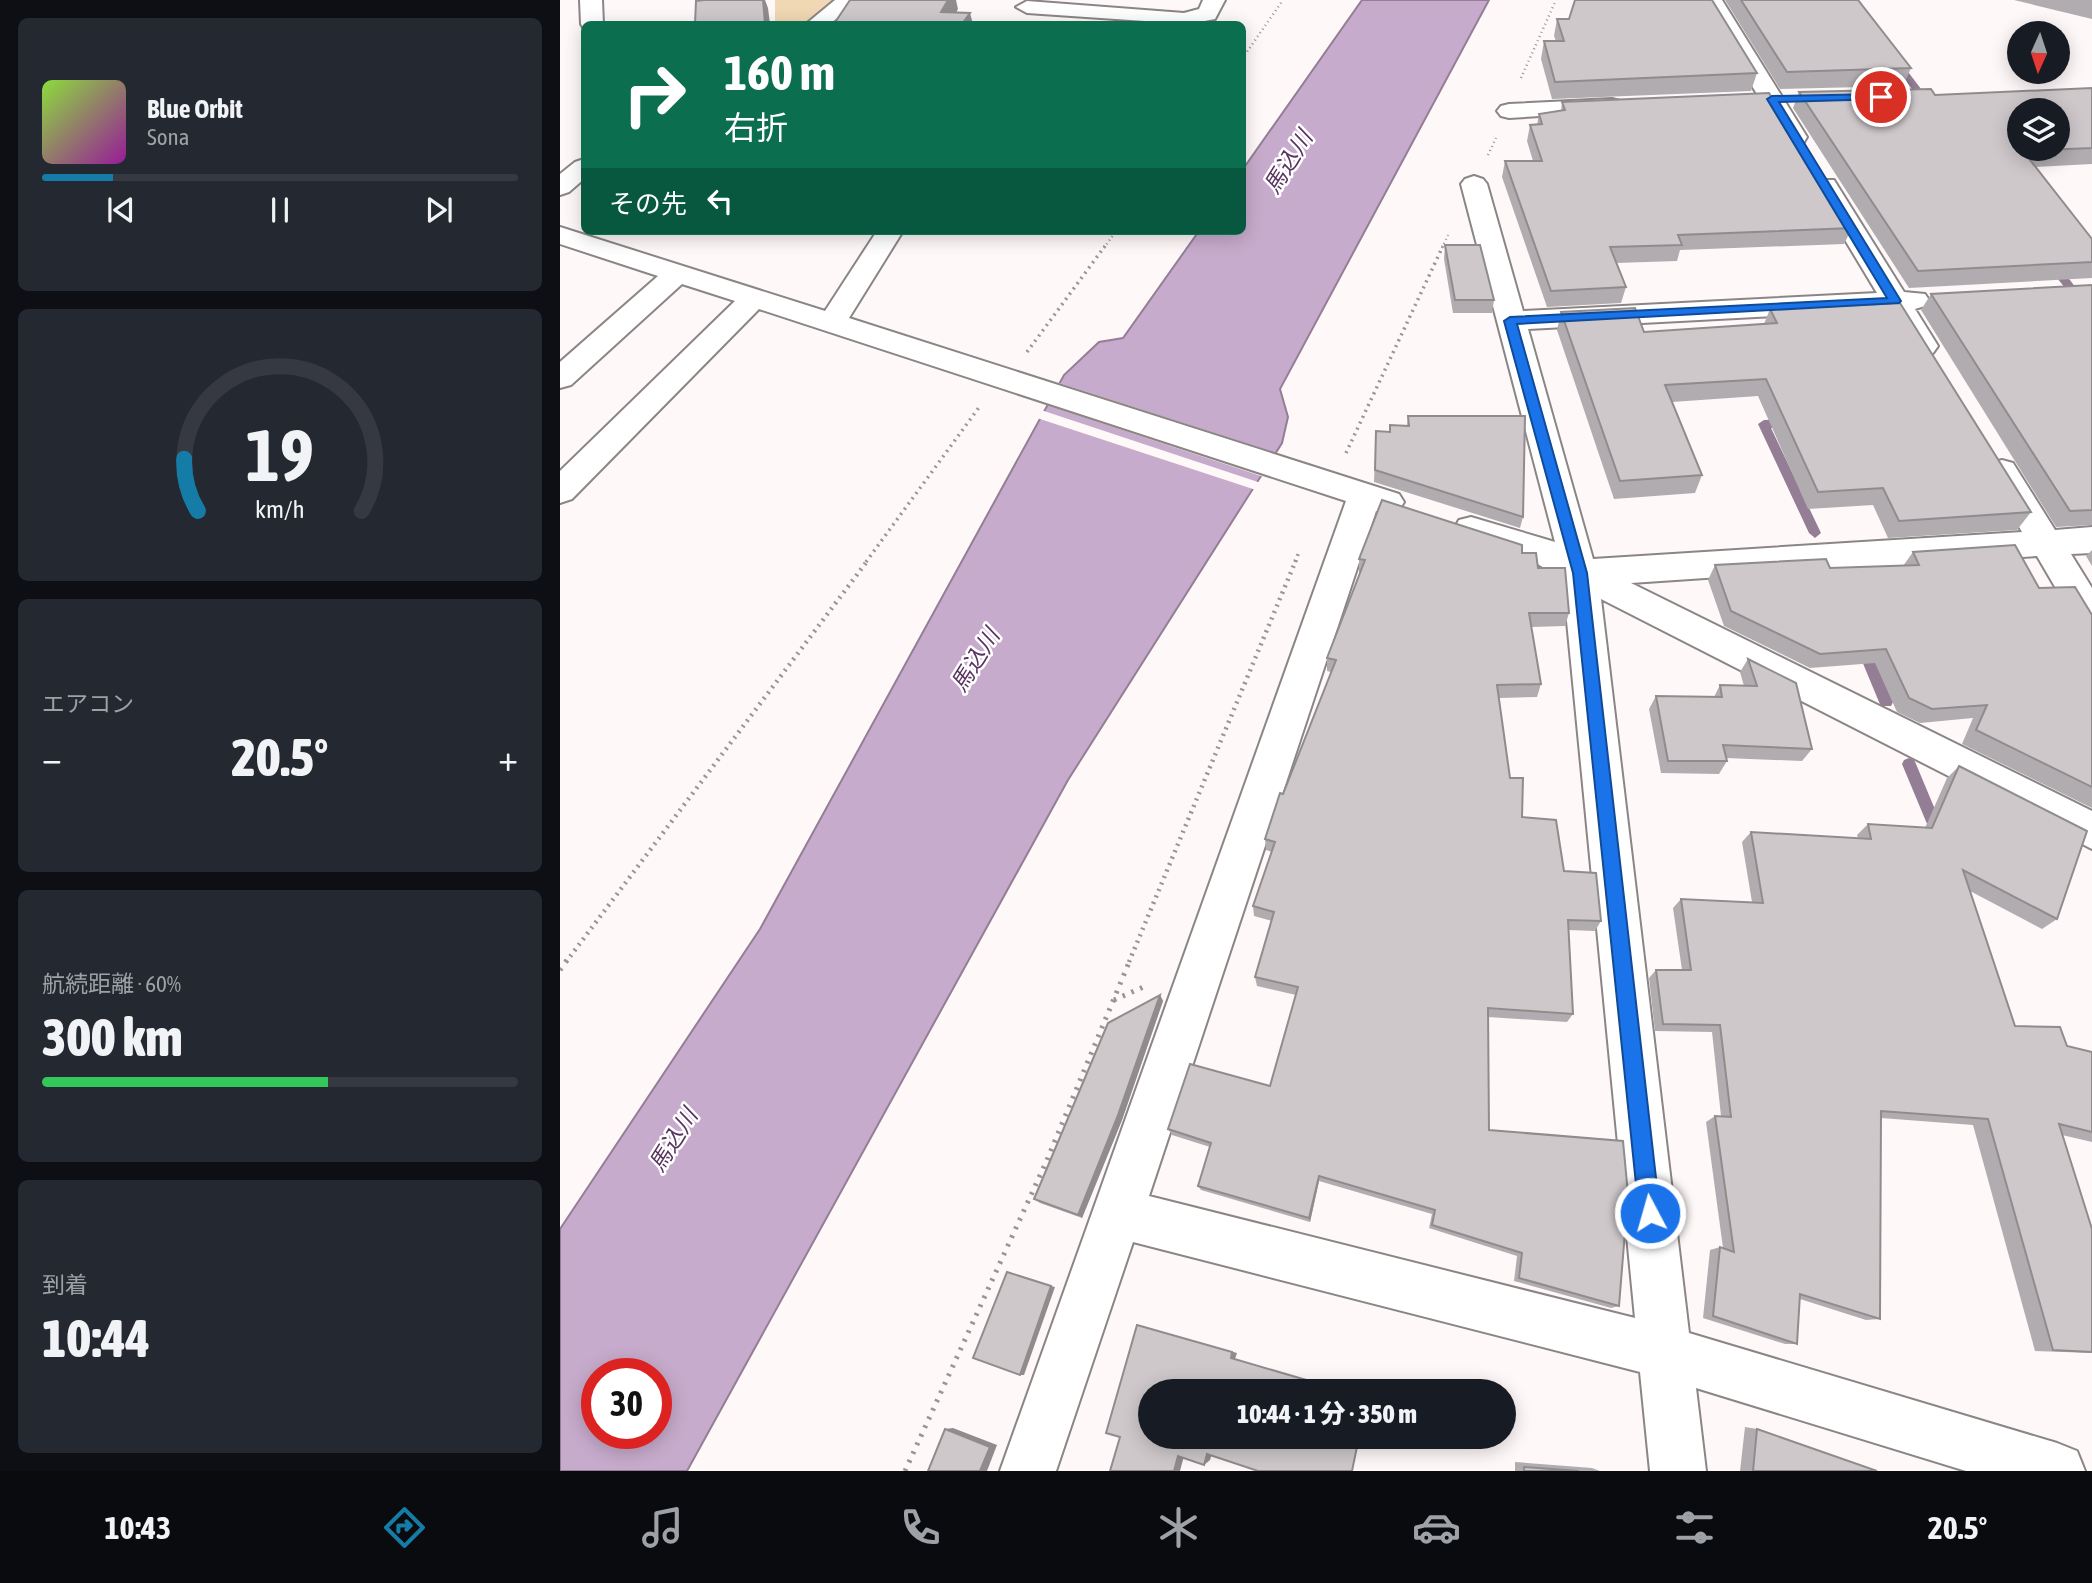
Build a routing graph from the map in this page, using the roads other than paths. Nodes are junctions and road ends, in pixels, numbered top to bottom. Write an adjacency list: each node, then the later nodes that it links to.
1 (591, 0): 6 (street)
2 (848, 0): 7 (street)
3 (1214, 0): 5 (street)
4 (1711, 0): 18 (street)
5 (1022, 13)
6 (592, 21)
7 (821, 21)
8 (1633, 105): 9 (street)
9 (1509, 111)
10 (581, 170): 12 (street)
11 (1474, 184): 19 (street)
12 (560, 187)
13 (560, 235): 15 (street)
14 (887, 235): 20 (street)
15 (678, 273): 16 (street); 22 (street)
16 (753, 299): 20 (street); 25 (street)
17 (1936, 299): 18 (street)
18 (1895, 301): 19 (street); 21 (street)
19 (1510, 321): 28 (street)
20 (832, 323): 24 (street)
21 (1938, 370)
22 (560, 377)
23 (1989, 451): 27 (street)
24 (1349, 489): 28 (street); 31 (street)
25 (560, 491)
26 (2092, 540): 27 (street)
27 (2047, 543): 28 (street); 29 (street)
28 (1580, 573): 30 (street); 32 (street)
29 (2092, 618)
30 (2092, 831)
31 (1118, 1213): 32 (street); 33 (street)
32 (1665, 1352): 34 (street); 35 (street)
33 (1028, 1471)
34 (1678, 1471)
35 (2057, 1471)

